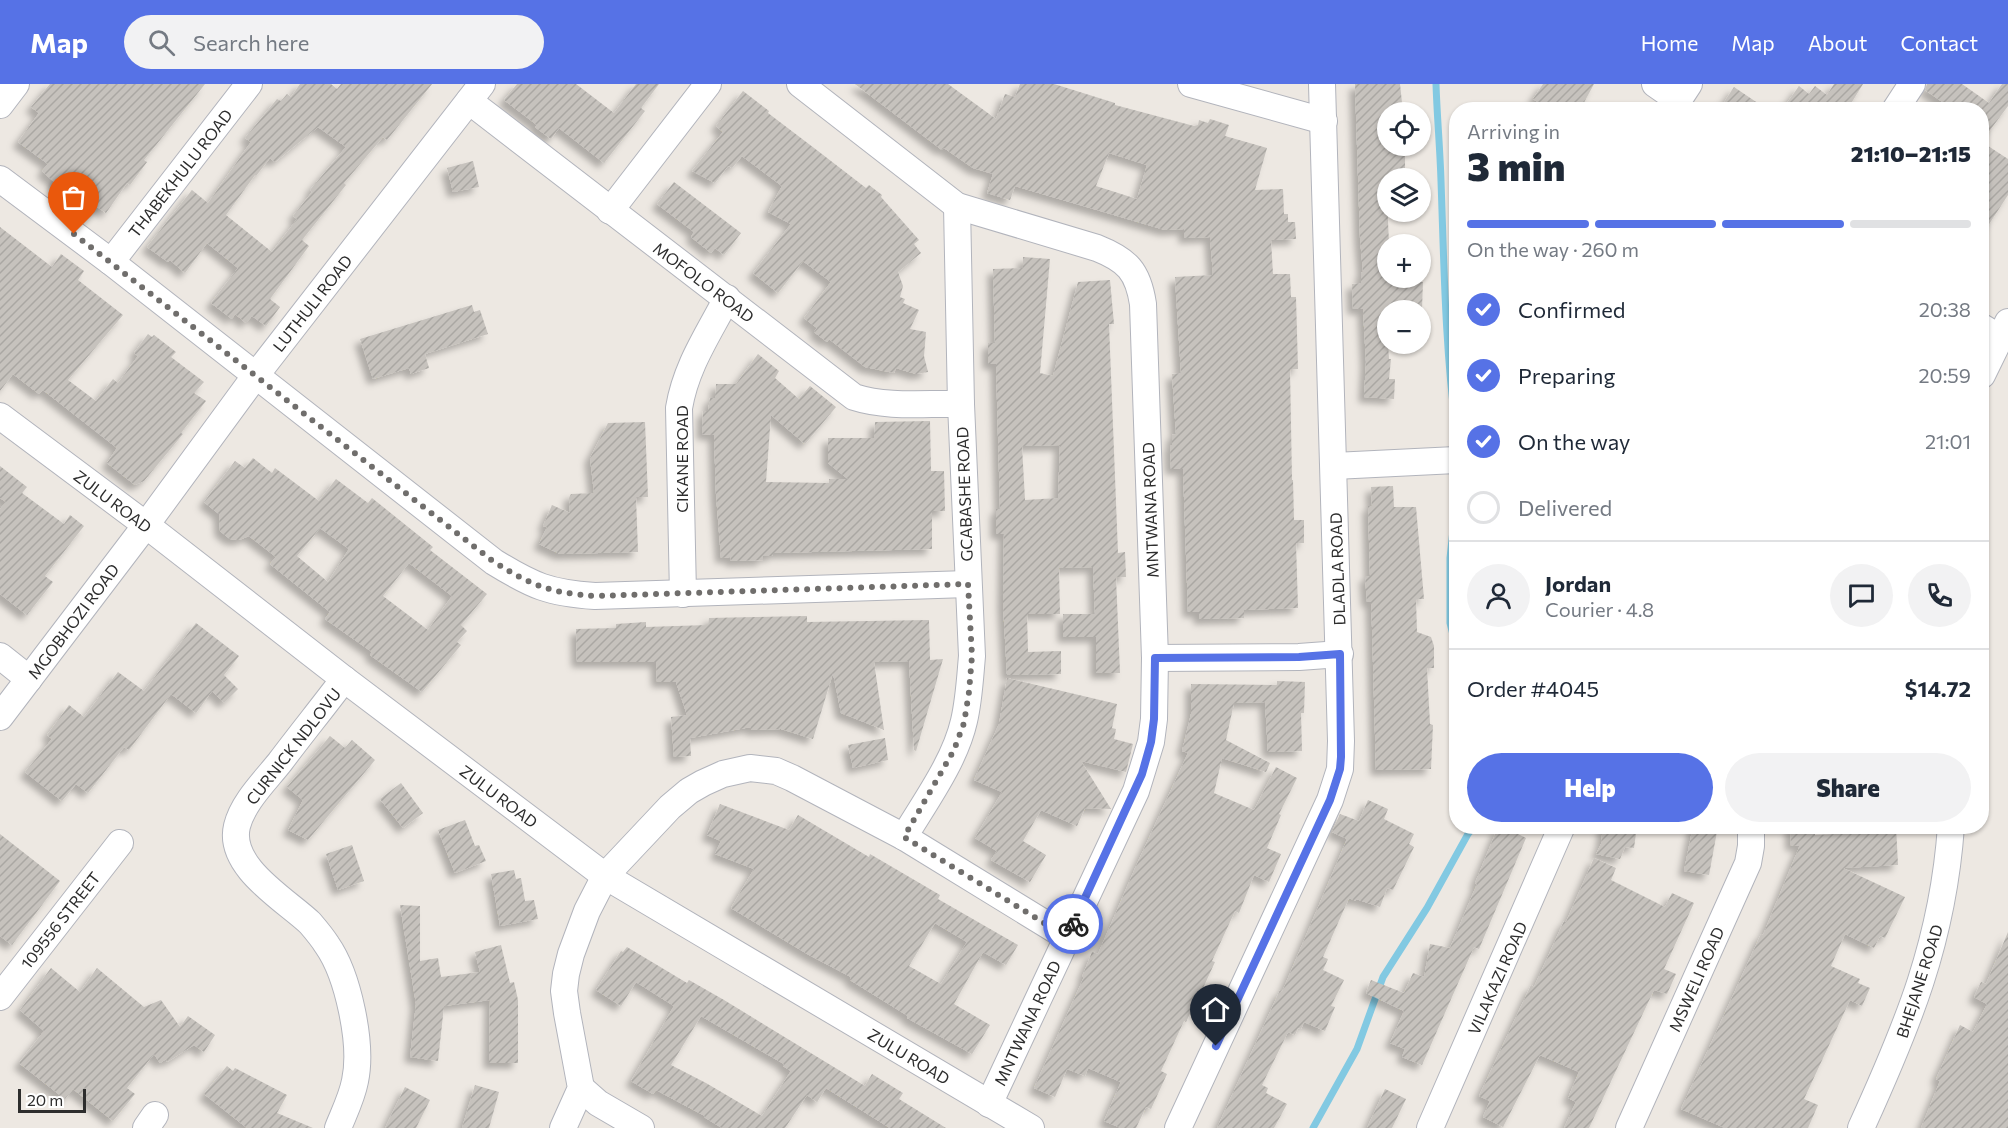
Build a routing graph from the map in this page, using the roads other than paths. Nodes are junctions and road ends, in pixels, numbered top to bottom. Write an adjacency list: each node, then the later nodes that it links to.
1 (16, 84): 12 (street)
2 (249, 84): 17 (street, THABEKHULU ROAD)
3 (708, 84): 16 (street)
4 (800, 84): 15 (street, MNTWANA ROAD)
5 (1191, 84): 13 (street)
6 (1322, 84): 13 (street, DLADLA ROAD)
7 (1655, 84): 10 (street)
8 (1912, 84): 11 (street)
9 (476, 92): 16 (street, MOFOLO ROAD); 21 (street, LUTHULI ROAD)
10 (1680, 98)
11 (1900, 102)
12 (0, 105)
13 (1324, 121): 25 (street, DLADLA ROAD)
14 (0, 179): 17 (street)
15 (957, 206): 22 (street, GCABASHE ROAD); 31 (street, MNTWANA ROAD)
16 (610, 211): 18 (street, MOFOLO ROAD)
17 (111, 262): 21 (street)
18 (728, 298): 22 (street, MOFOLO ROAD); 28 (street, CIKANE ROAD)
19 (1996, 329): 20 (street)
20 (1989, 352)
21 (256, 375): 26 (street, LUTHULI ROAD); 28 (street)
22 (961, 404): 27 (street, GCABASHE ROAD)
23 (0, 416): 26 (street, ZULU ROAD)
24 (1449, 460): 25 (street)
25 (1334, 466): 29 (street, DLADLA ROAD)
26 (146, 525): 32 (street, MGOBHOZI ROAD); 33 (street, ZULU ROAD)
27 (968, 584): 28 (street); 38 (street, GCABASHE ROAD)
28 (683, 594)
29 (1340, 654): 31 (street); 50 (street, DLADLA ROAD)
30 (0, 656): 32 (street)
31 (1155, 658): 41 (street, MNTWANA ROAD)
32 (29, 679): 34 (street, MGOBHOZI ROAD)
33 (345, 679): 40 (street, ZULU ROAD); 46 (street, CURNICK NDLOVU)
34 (0, 717)
35 (1559, 834): 45 (street, VILAKAZI ROAD)
36 (1751, 834): 51 (street, MSWELI ROAD)
37 (1951, 834): 52 (street, BHEJANE ROAD)
38 (904, 837): 40 (street); 41 (street)
39 (120, 843): 42 (street, 109556 STREET)
40 (605, 876): 43 (street); 44 (street, ZULU ROAD)
41 (1067, 937): 44 (street, MNTWANA ROAD)
42 (0, 997)
43 (582, 1088): 47 (street); 48 (street)
44 (988, 1104): 49 (street, ZULU ROAD)
45 (1434, 1127)
46 (338, 1128)
47 (563, 1128)
48 (641, 1128)
49 (1031, 1128)
50 (1178, 1128)
51 (1629, 1128)
52 (1861, 1128)

